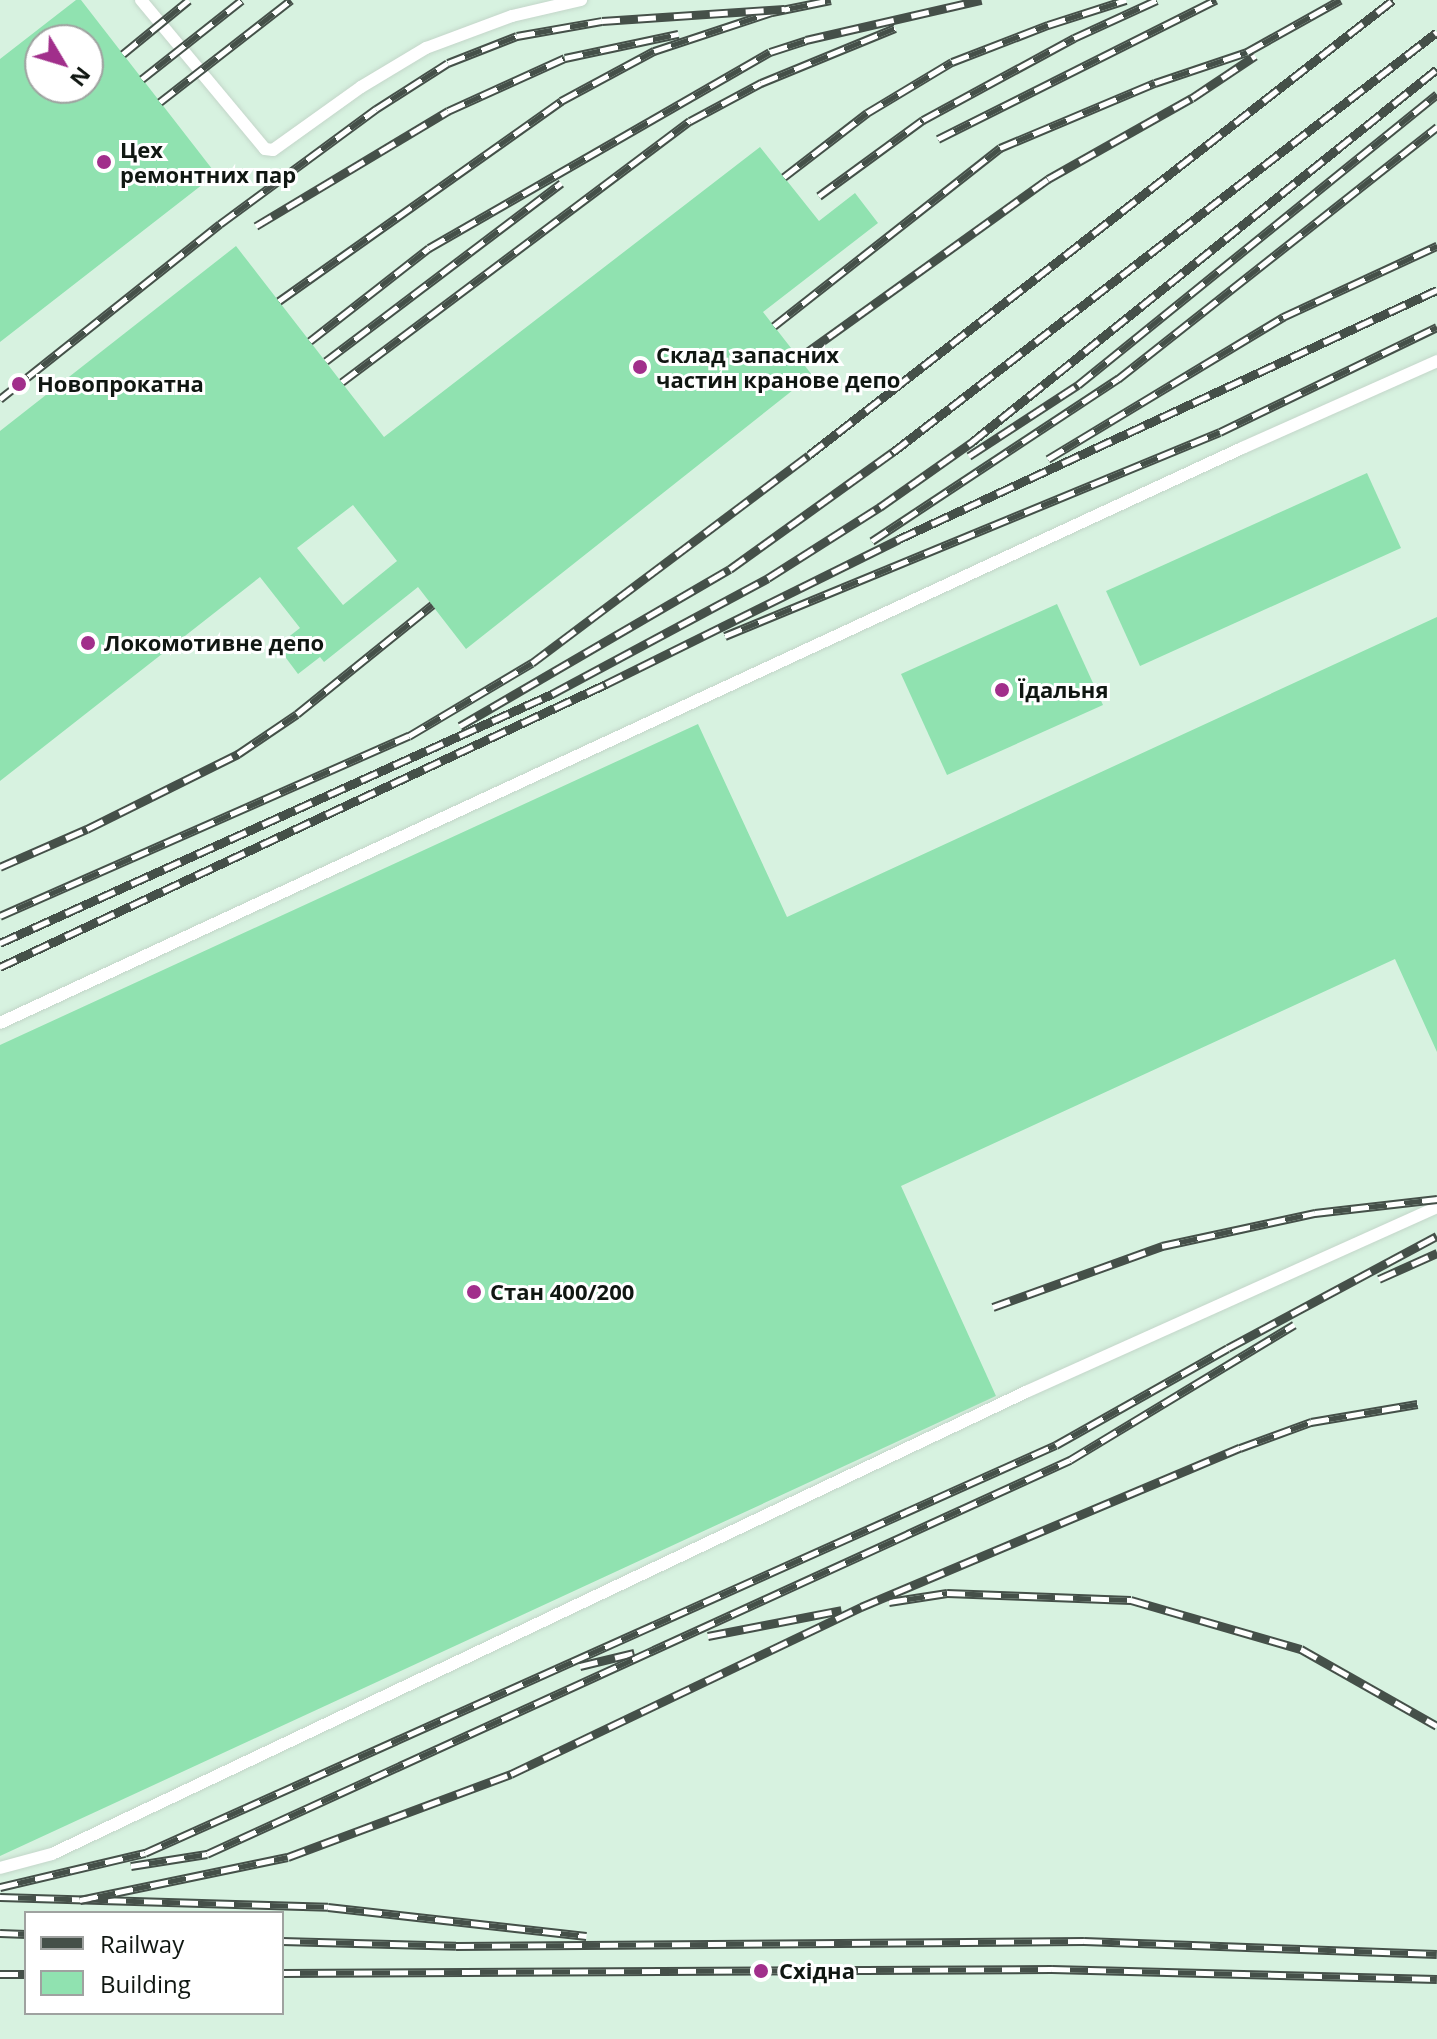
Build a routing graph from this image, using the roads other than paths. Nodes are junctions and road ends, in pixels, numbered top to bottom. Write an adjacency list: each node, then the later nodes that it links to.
1 (141, 0): 2 (lane)
2 (581, 0)
3 (1437, 361): 4 (lane)
4 (0, 1023)
5 (1437, 1207): 6 (lane)
6 (0, 1868)

